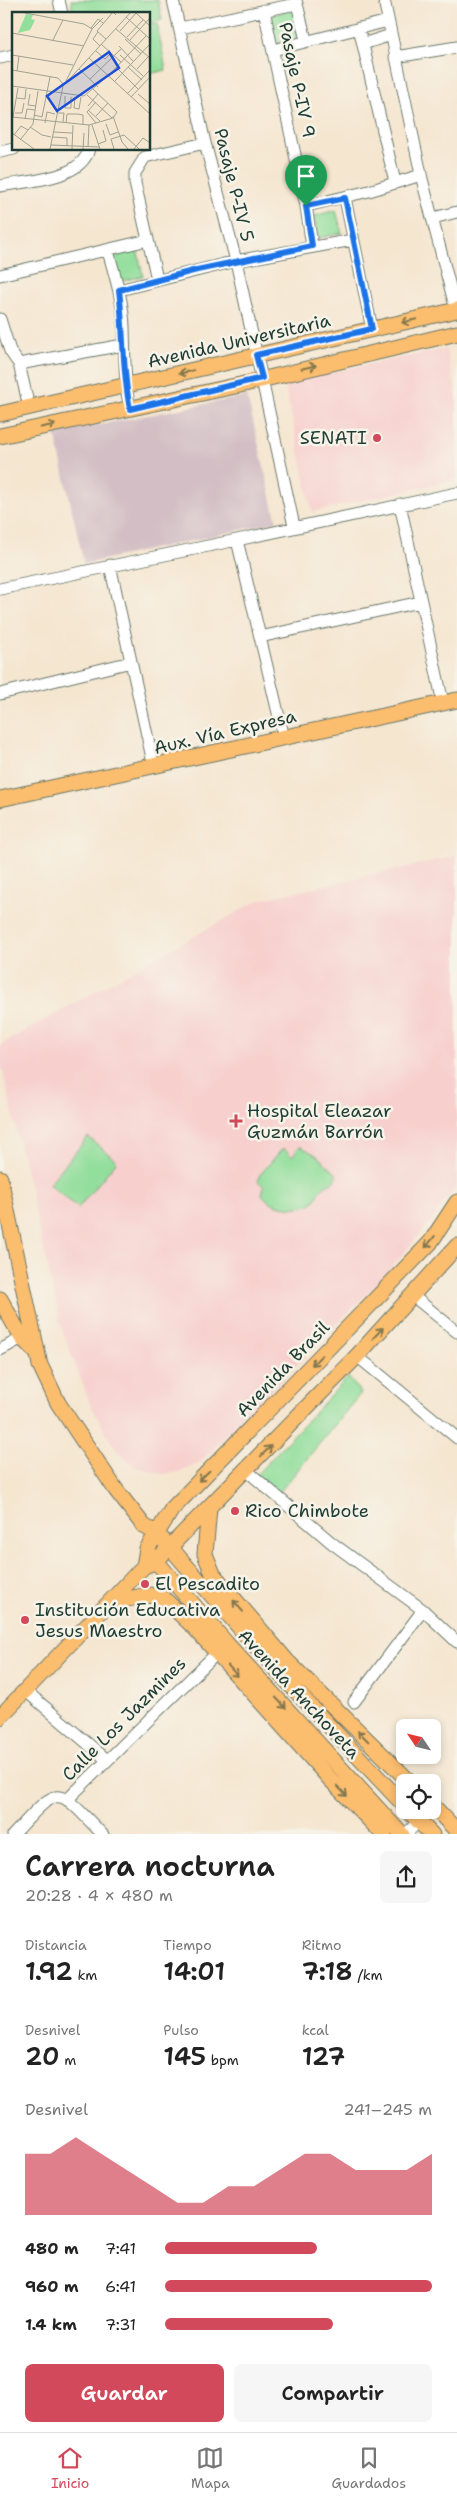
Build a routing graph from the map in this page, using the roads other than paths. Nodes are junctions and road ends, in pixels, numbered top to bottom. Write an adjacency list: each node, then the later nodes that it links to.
1 (173, 0): 6 (street, Pasaje P-IV 5)
2 (384, 0): 5 (street)
3 (296, 2): 4 (street); 9 (street)
4 (264, 10): 6 (street); 12 (street, Pasaje P-IV 9)
5 (388, 21): 7 (street); 8 (street)
6 (180, 28): 14 (street, Pasaje P-IV 5)
7 (358, 28): 9 (street); 10 (street)
8 (390, 35): 10 (street); 13 (street)
9 (306, 40): 12 (street)
10 (363, 44): 17 (street)
11 (457, 47): 13 (street)
12 (273, 50): 20 (street, Pasaje P-IV 9)
13 (396, 57): 16 (street)
14 (205, 142): 23 (street); 27 (street, Pasaje P-IV 5)
15 (89, 150): 18 (street)
16 (421, 175): 17 (street); 22 (street)
17 (395, 182): 19 (street)
18 (0, 186)
19 (345, 198): 20 (street); 24 (street)
20 (306, 206): 25 (street, Pasaje P-IV 9)
21 (457, 212): 22 (street)
22 (433, 218): 31 (street)
23 (148, 240): 26 (street); 29 (street)
24 (353, 240): 25 (street); 33 (street)
25 (312, 246): 27 (street)
26 (108, 251): 28 (street); 30 (street)
27 (236, 261): 29 (street); 36 (street, Pasaje P-IV 5)
28 (0, 275)
29 (157, 279): 30 (street)
30 (119, 290): 35 (street)
31 (455, 308): 33 (main road, Avenida Universitaria, one-way to 33); 34 (main road)
32 (0, 319): 37 (street)
33 (372, 329): 36 (main road, Avenida Universitaria)
34 (456, 336): 38 (main road, one-way to 34)
35 (123, 345): 37 (street); 39 (street)
36 (256, 355): 38 (street, Pasaje P-IV 5); 39 (main road, Avenida Universitaria, one-way to 39)
37 (19, 364): 40 (street)
38 (262, 378): 41 (main road); 46 (street, Pasaje P-IV 5)
39 (125, 386): 40 (main road, Avenida Universitaria); 41 (street)
40 (29, 407): 42 (main road, Avenida Universitaria)
41 (130, 409): 43 (main road, one-way to 41)
42 (0, 414)
43 (0, 436)
44 (457, 493): 45 (street)
45 (400, 504): 46 (street); 50 (street)
46 (294, 526): 47 (street)
47 (237, 540): 48 (street); 51 (street)
48 (110, 565): 49 (street); 52 (street)
49 (0, 589)
50 (420, 602): 51 (street); 54 (street)
51 (260, 637): 55 (street)
52 (131, 662): 53 (street); 56 (street)
53 (0, 694)
54 (450, 702): 55 (main road, Aux. Vía Expresa)
55 (284, 738): 56 (main road, Aux. Vía Expresa)
56 (154, 767): 57 (main road, Aux. Vía Expresa)
57 (0, 799)
58 (0, 1178): 66 (main road, Avenida Anchoveta)
59 (457, 1202): 71 (main road, Avenida Brasil, one-way to 71)
60 (457, 1246): 61 (main road)
61 (413, 1296): 63 (street); 67 (main road, one-way to 61)
62 (0, 1299): 64 (main road)
63 (457, 1332)
64 (22, 1338): 65 (street); 66 (main road)
65 (0, 1350)
66 (36, 1352): 71 (main road, Avenida Anchoveta)
67 (357, 1356): 68 (street); 69 (main road, one-way to 67)
68 (457, 1438)
69 (246, 1470): 70 (main road); 75 (street)
70 (209, 1508): 72 (main road); 82 (main road, one-way to 70)
71 (150, 1530): 72 (main road, Avenida Anchoveta); 73 (main road)
72 (170, 1547): 73 (main road); 83 (main road, Avenida Anchoveta)
73 (149, 1559): 74 (main road); 77 (main road, Avenida Anchoveta)
74 (111, 1602): 77 (main road); 78 (main road)
75 (423, 1610): 76 (street); 79 (street)
76 (457, 1642)
77 (222, 1648): 81 (street, Calle Los Jazmines); 91 (main road, one-way to 91); 92 (main road, Avenida Anchoveta, one-way to 92)
78 (26, 1690): 80 (main road); 81 (street)
79 (354, 1702)
80 (0, 1717)
81 (106, 1760): 84 (street, Calle Los Jazmines)
82 (402, 1774)
83 (396, 1797)
84 (68, 1799): 89 (street); 90 (street)
85 (441, 1816): 88 (main road)
86 (412, 1819): 92 (street)
87 (418, 1819): 93 (main road)
88 (457, 1831)
89 (13, 1834)
90 (103, 1834)
91 (384, 1834)
92 (404, 1834)
93 (432, 1834)

